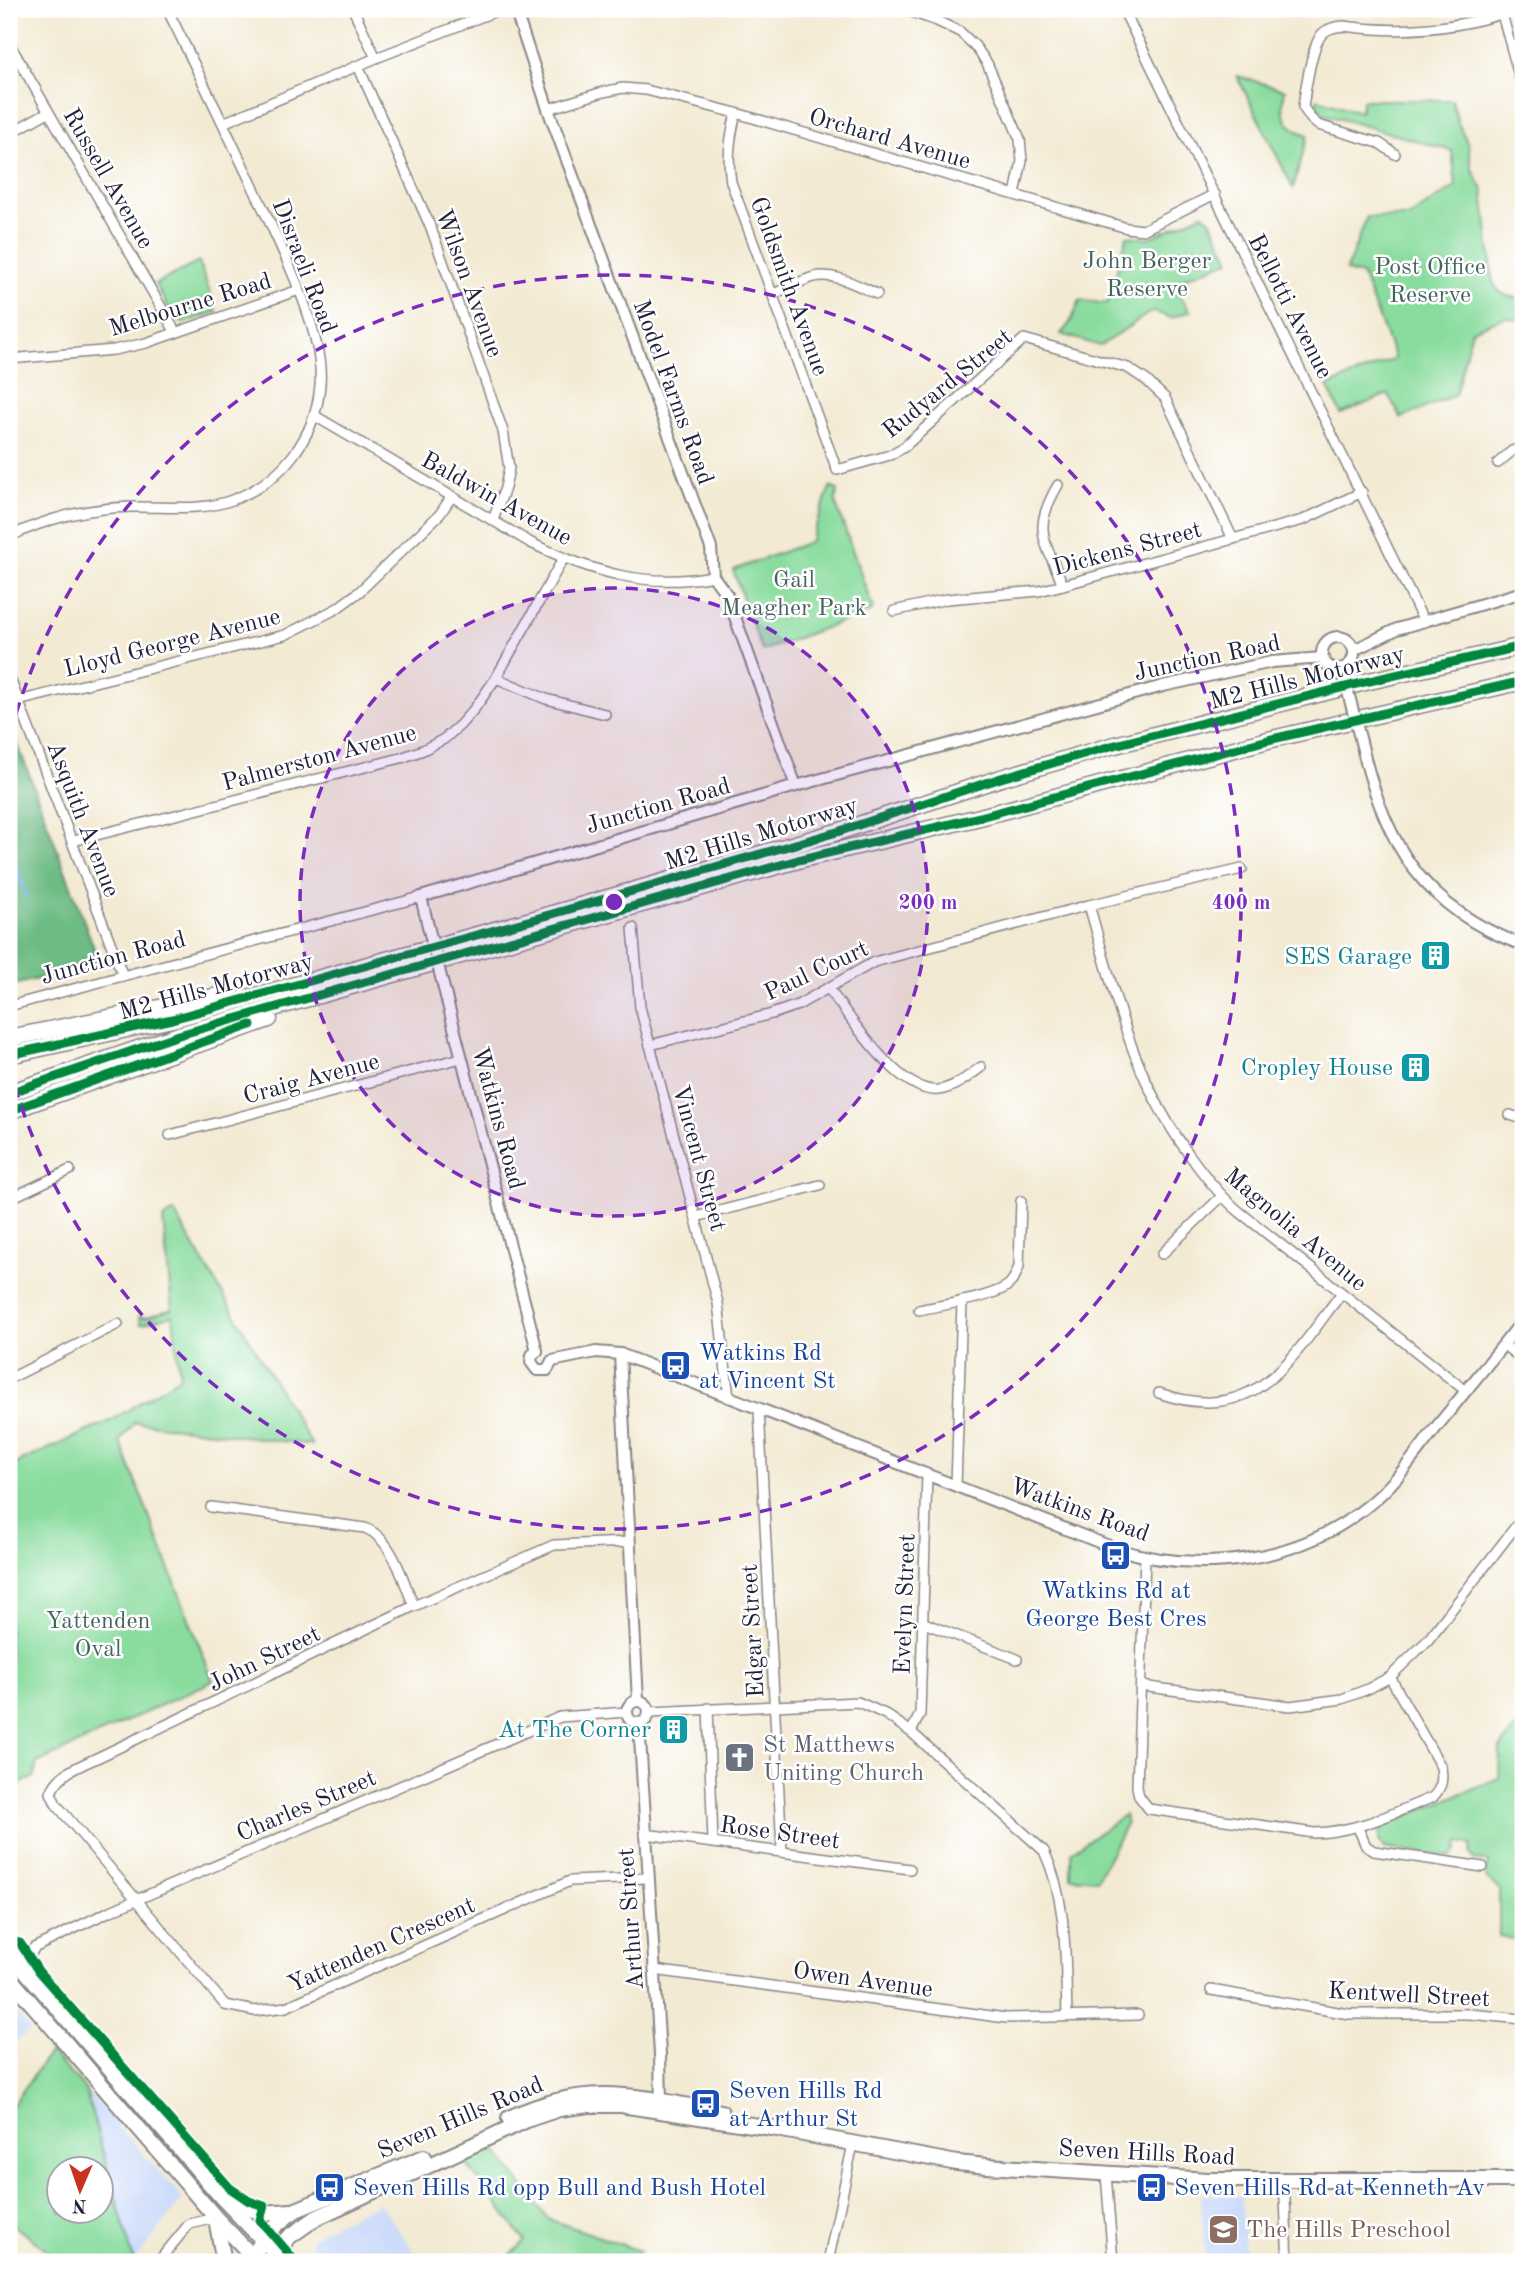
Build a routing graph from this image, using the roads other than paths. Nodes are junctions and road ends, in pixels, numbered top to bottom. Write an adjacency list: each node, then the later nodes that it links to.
1 (167, 9): 16 (street, Disraeli Road)
2 (353, 9): 10 (street)
3 (501, 9): 10 (street)
4 (515, 9): 13 (street, Model Farms Road)
5 (902, 9): 19 (street)
6 (1123, 9): 20 (street, Bellotti Avenue)
7 (1516, 9): 8 (street)
8 (1502, 14): 12 (street); 18 (street)
9 (9, 43): 14 (street, Russell Avenue)
10 (376, 58): 11 (street)
11 (358, 66): 16 (street); 33 (street, Wilson Avenue)
12 (1523, 89)
13 (548, 109): 15 (street, Orchard Avenue); 37 (street, Model Farms Road)
14 (48, 112): 17 (street); 24 (street, Russell Avenue)
15 (736, 114): 19 (street, Orchard Avenue); 22 (street, Goldsmith Avenue)
16 (223, 122): 21 (street, Disraeli Road)
17 (9, 134)
18 (1395, 154)
19 (1015, 194): 20 (street, Orchard Avenue)
20 (1215, 194): 31 (street, Bellotti Avenue)
21 (299, 290): 24 (street, Melbourne Road); 26 (street, Disraeli Road)
22 (773, 294): 23 (street); 29 (street, Goldsmith Avenue)
23 (877, 294)
24 (176, 333): 25 (street, Melbourne Road)
25 (9, 359)
26 (315, 416): 32 (street, Baldwin Avenue); 34 (street, Disraeli Road)
27 (1523, 447): 28 (street)
28 (1497, 463)
29 (837, 470): 35 (street, Rudyard Street)
30 (1058, 485): 38 (street)
31 (1362, 492): 35 (street, Dickens Street); 41 (street, Bellotti Avenue)
32 (452, 496): 33 (street, Baldwin Avenue); 49 (street, Lloyd George Avenue)
33 (493, 520): 36 (street, Baldwin Avenue)
34 (9, 537)
35 (1233, 539): 38 (street, Dickens Street)
36 (563, 558): 37 (street, Baldwin Avenue); 47 (street, Palmerston Avenue)
37 (713, 576): 51 (street, Model Farms Road)
38 (1063, 585): 40 (street, Dickens Street)
39 (1523, 592): 41 (street)
40 (894, 611)
41 (1424, 622): 43 (street)
42 (1523, 646): 58 (highway, M2 Hills Motorway)
43 (1354, 650): 44 (street); 45 (street)
44 (1322, 658): 45 (street); 51 (street, Junction Road)
45 (1342, 669): 57 (street, bridge)
46 (9, 676): 49 (street, Asquith Avenue)
47 (496, 678): 50 (street); 52 (street, Palmerston Avenue)
48 (1523, 681): 60 (highway, M2 Hills Motorway)
49 (18, 701): 52 (street, Asquith Avenue)
50 (605, 714)
51 (796, 786): 54 (street, Junction Road)
52 (73, 841): 59 (street, Asquith Avenue)
53 (1242, 869): 55 (street, Paul Court)
54 (421, 897): 59 (street, Junction Road); 66 (street, Watkins Road, bridge)
55 (1089, 905): 61 (street, Paul Court); 75 (street, Magnolia Avenue)
56 (633, 928): 64 (street, Vincent Street)
57 (1523, 944)
58 (400, 956): 63 (highway); 65 (highway, M2 Hills Motorway)
59 (123, 976): 62 (street, Junction Road)
60 (369, 981): 68 (highway, M2 Hills Motorway); 69 (highway)
61 (829, 989): 64 (street, Paul Court); 67 (street)
62 (9, 1006)
63 (9, 1038)
64 (650, 1045): 78 (street, Vincent Street)
65 (9, 1055)
66 (461, 1058): 72 (street, Craig Avenue); 86 (street, Watkins Road)
67 (981, 1067)
68 (9, 1093)
69 (9, 1111)
70 (1510, 1115): 71 (street)
71 (1523, 1119)
72 (170, 1135)
73 (70, 1170): 76 (street)
74 (821, 1185): 78 (street)
75 (1221, 1197): 79 (street); 80 (street, Magnolia Avenue)
76 (9, 1199)
77 (1021, 1201): 81 (street)
78 (696, 1217): 94 (street, Vincent Street)
79 (1162, 1254)
80 (1341, 1294): 92 (street, Magnolia Avenue); 93 (street)
81 (962, 1301): 82 (street); 97 (street)
82 (919, 1310)
83 (1523, 1320): 85 (street, Watkins Road)
84 (118, 1324): 91 (street)
85 (1504, 1345): 88 (street); 92 (street, Watkins Road)
86 (537, 1351): 89 (street); 89 (street)
87 (620, 1354): 89 (street, Watkins Road); 94 (street, Watkins Road); 100 (street)
88 (1523, 1360)
89 (552, 1361)
90 (9, 1366): 91 (street)
91 (11, 1378)
92 (1466, 1391): 101 (street, Watkins Road)
93 (1159, 1392)
94 (729, 1398): 95 (street, Watkins Road)
95 (759, 1409): 96 (street, Watkins Road); 108 (street, Edgar Street)
96 (927, 1475): 97 (street, Watkins Road); 103 (street, Evelyn Street)
97 (956, 1486): 101 (street, Watkins Road)
98 (211, 1507): 102 (street)
99 (1523, 1517): 105 (street)
100 (629, 1542): 102 (street, John Street); 107 (street)
101 (1145, 1556): 106 (street)
102 (414, 1606): 121 (street, John Street)
103 (923, 1623): 104 (street); 113 (street, Evelyn Street)
104 (1017, 1659)
105 (1390, 1677): 106 (street); 114 (street)
106 (1141, 1686): 114 (street)
107 (638, 1701): 110 (street); 111 (street)
108 (776, 1705): 109 (street); 113 (street); 117 (street, Edgar Street)
109 (708, 1708): 111 (street); 116 (street)
110 (627, 1712): 112 (street); 121 (street, Charles Street)
111 (650, 1712): 112 (street)
112 (639, 1723): 115 (street, Arthur Street)
113 (911, 1731): 127 (street)
114 (1358, 1828): 118 (street)
115 (645, 1834): 116 (street, Rose Street); 120 (street, Arthur Street)
116 (713, 1842): 117 (street, Rose Street)
117 (782, 1850): 119 (street, Rose Street)
118 (1483, 1867)
119 (910, 1869)
120 (648, 1878): 121 (street, Yattenden Crescent); 123 (street, Arthur Street)
121 (134, 1898): 124 (street, Charles Street)
122 (9, 1952): 124 (main road)
123 (654, 1970): 127 (street, Owen Avenue); 130 (street, Arthur Street)
124 (29, 1975): 135 (main road)
125 (9, 1977): 137 (main road)
126 (1211, 1990): 129 (street, Kentwell Street)
127 (1067, 2015): 128 (street, Owen Avenue)
128 (1138, 2015)
129 (1523, 2019)
130 (661, 2106): 131 (main road, Seven Hills Road); 136 (main road, Seven Hills Road); 139 (main road, Seven Hills Road)
131 (853, 2144): 132 (main road, Seven Hills Road); 143 (street)
132 (1106, 2174): 133 (main road, Seven Hills Road); 144 (street)
133 (1284, 2179): 134 (main road, Seven Hills Road); 145 (street)
134 (1523, 2180)
135 (222, 2198): 136 (main road); 138 (main road)
136 (296, 2210): 138 (main road, Seven Hills Road)
137 (216, 2218): 140 (main road); 141 (street); 142 (main road)
138 (262, 2239): 139 (main road); 140 (main road)
139 (276, 2259)
140 (254, 2261)
141 (158, 2262)
142 (224, 2262)
143 (828, 2262)
144 (1113, 2262)
145 (1289, 2262)

